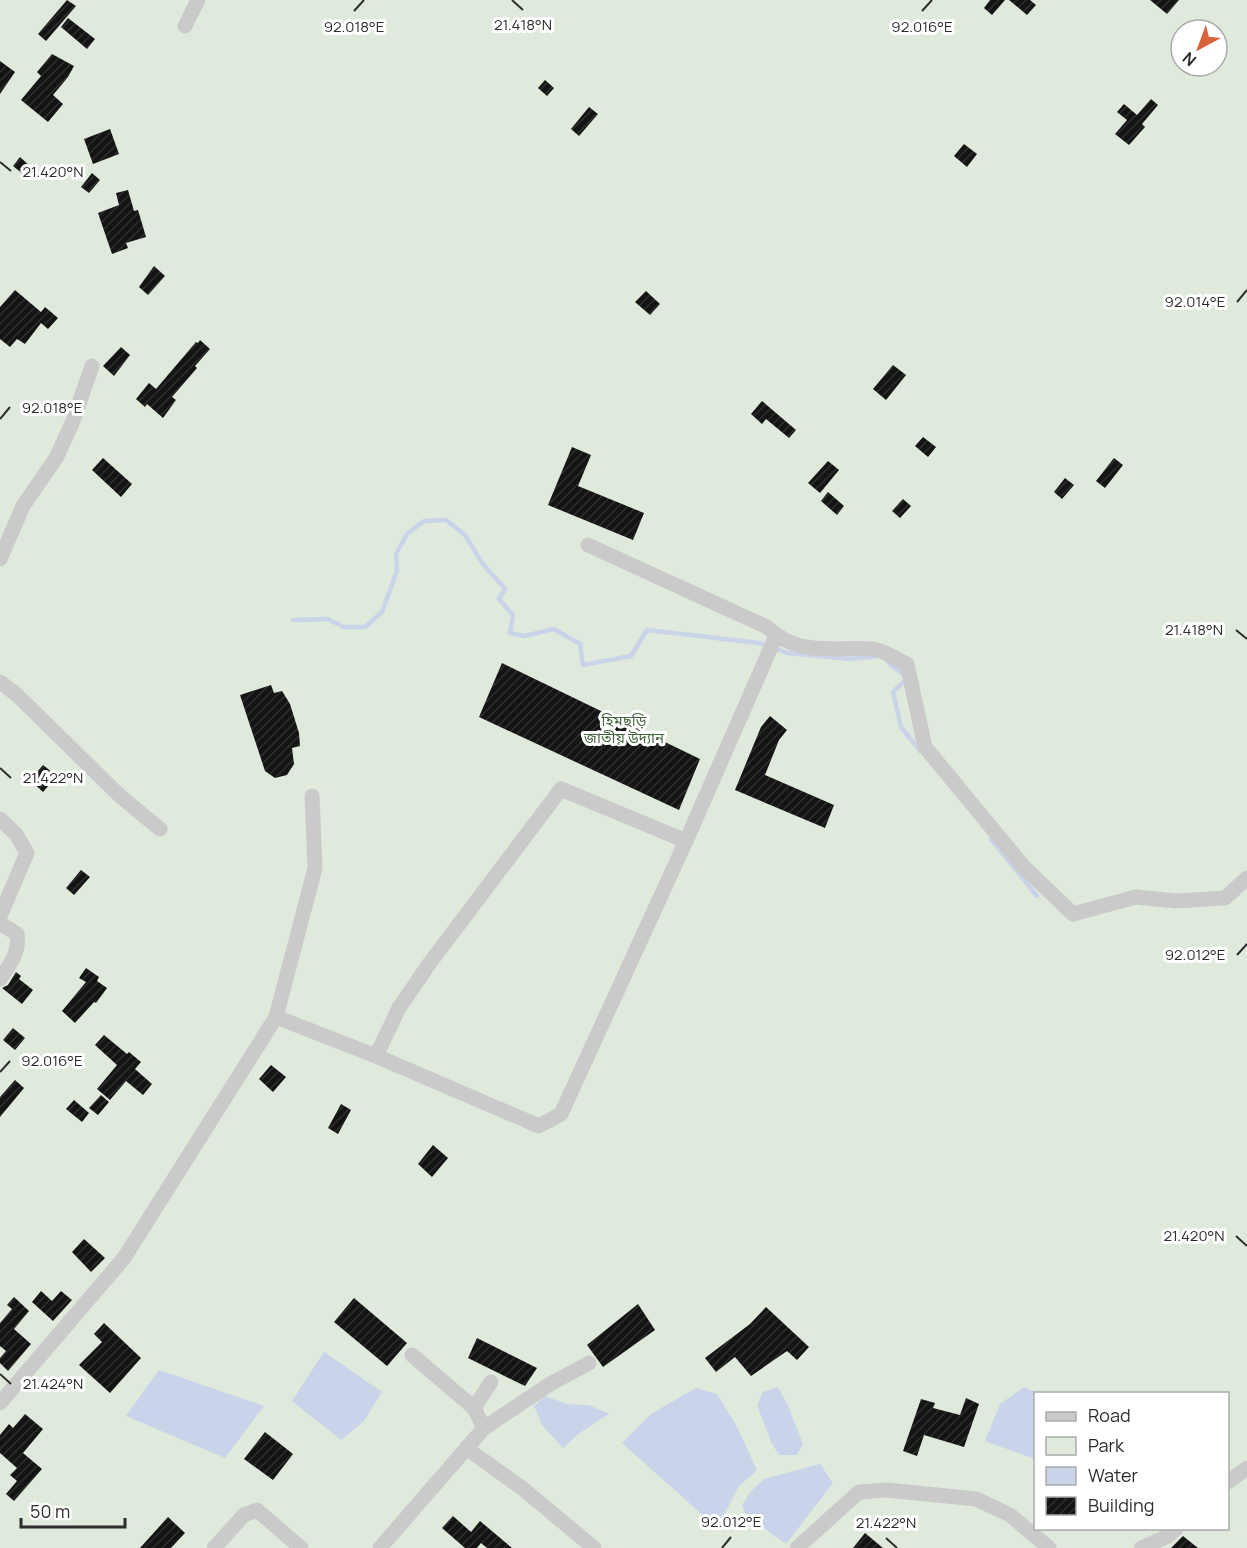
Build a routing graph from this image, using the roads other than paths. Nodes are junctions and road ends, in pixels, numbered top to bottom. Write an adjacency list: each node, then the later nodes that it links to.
1 (198, 0): 2 (street)
2 (185, 26)
3 (92, 366): 5 (street)
4 (588, 545): 6 (street)
5 (0, 559)
6 (776, 636): 11 (street); 12 (street)
7 (0, 682): 10 (street)
8 (312, 796): 16 (street)
9 (0, 819): 13 (street)
10 (160, 829)
11 (686, 841): 17 (street); 17 (street)
12 (1247, 879)
13 (0, 916)
14 (0, 923): 15 (street)
15 (0, 980)
16 (276, 1017): 17 (street); 21 (street)
17 (376, 1056)
18 (412, 1355): 22 (street)
19 (589, 1363): 23 (street)
20 (491, 1382): 22 (street)
21 (0, 1403)
22 (474, 1408): 23 (street)
23 (484, 1428): 24 (street)
24 (466, 1448): 30 (street); 31 (street)
25 (1247, 1468): 26 (street)
26 (1229, 1481)
27 (1176, 1530): 34 (street)
28 (214, 1548): 29 (street)
29 (302, 1548)
30 (380, 1548)
31 (594, 1548)
32 (797, 1548): 33 (street)
33 (1049, 1548)
34 (1141, 1548)

